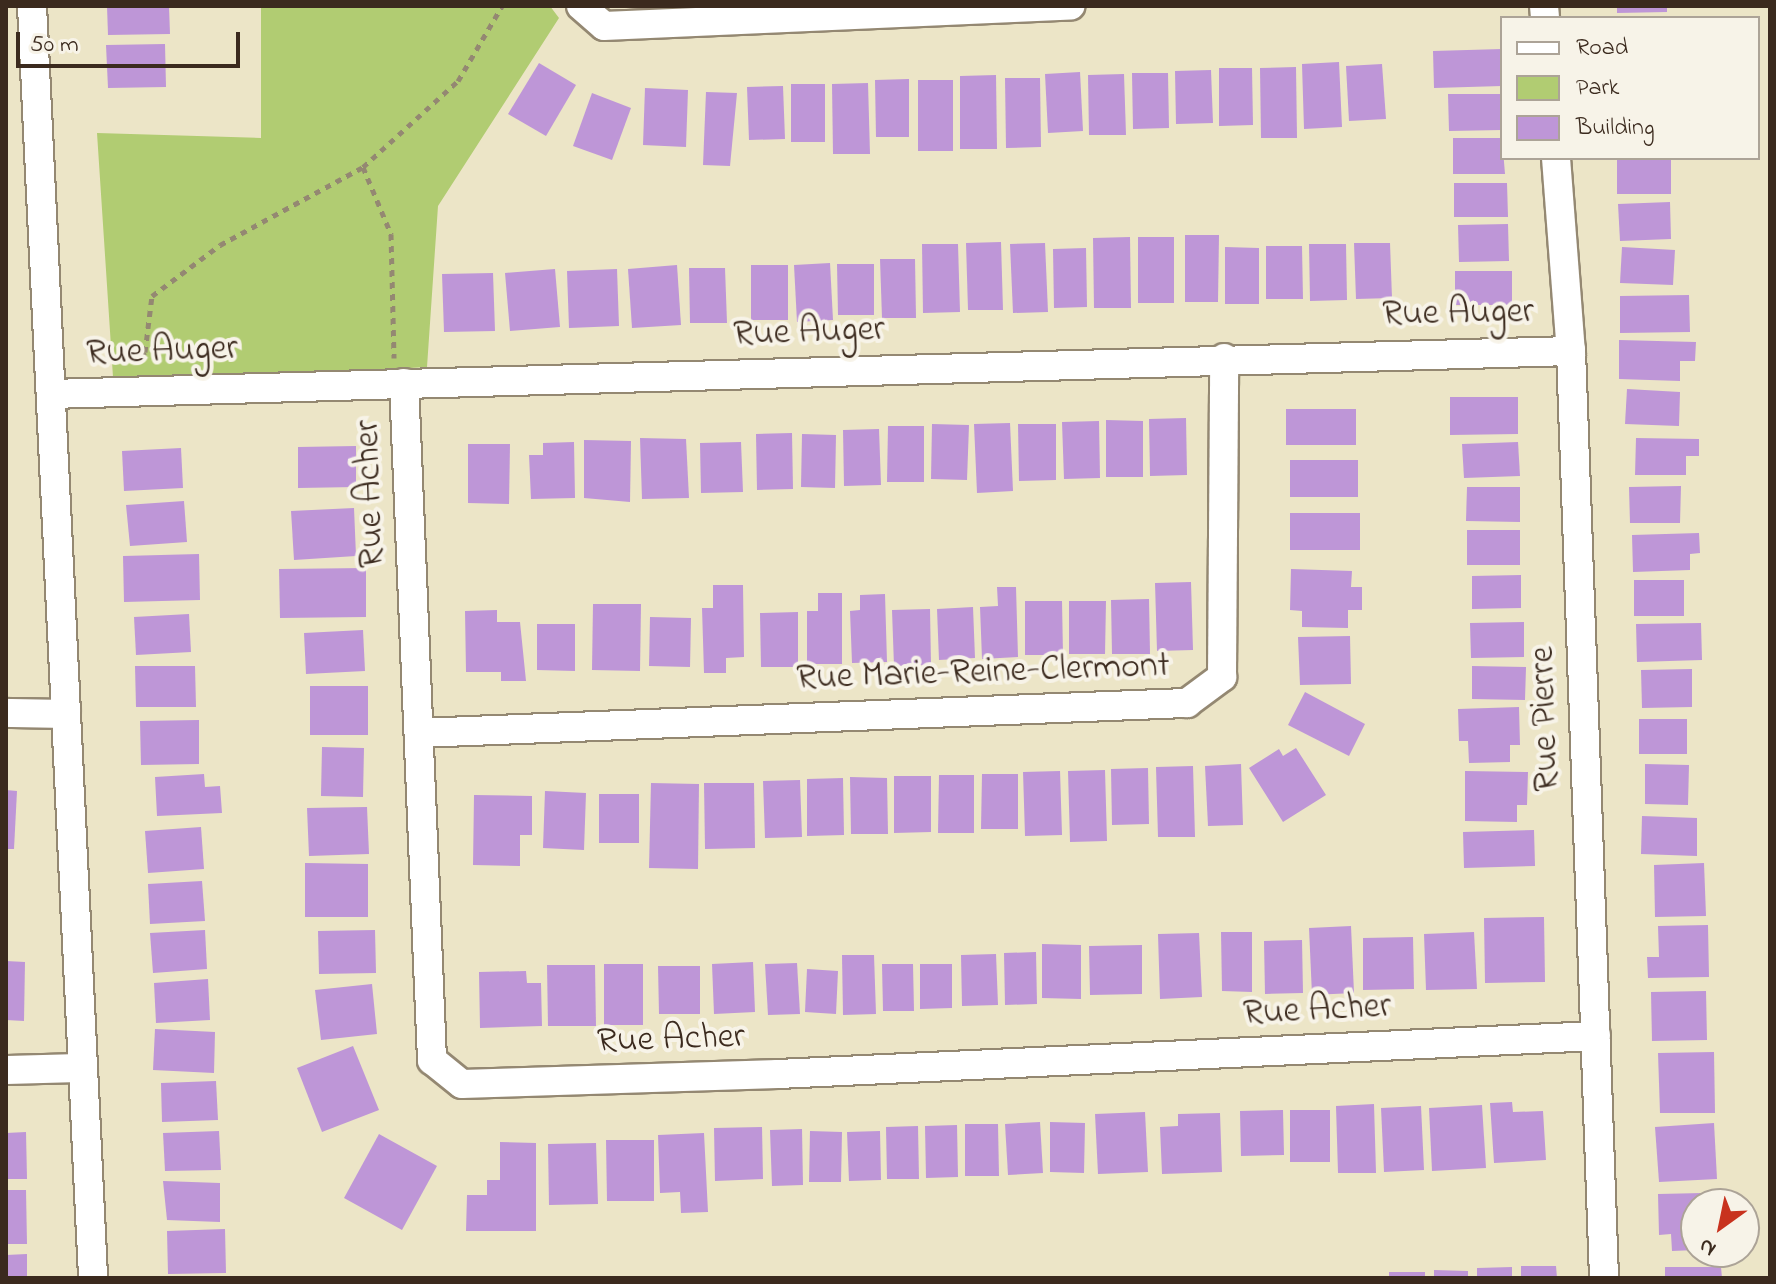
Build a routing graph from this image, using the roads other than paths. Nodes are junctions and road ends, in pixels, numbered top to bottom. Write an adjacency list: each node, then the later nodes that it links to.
1 (32, 6): 8 (street)
2 (581, 6): 3 (street)
3 (1071, 6)
4 (1556, 160): 5 (street, Rue Pierre)
5 (1571, 351): 6 (street, Rue Auger); 12 (street, Rue Pierre)
6 (1224, 358): 7 (street, Rue Auger); 11 (street, Rue Marie-Reine-Clermont)
7 (400, 383): 8 (street, Rue Auger); 11 (street, Rue Acher)
8 (51, 394): 10 (street)
9 (6, 713): 10 (street)
10 (66, 714): 13 (street)
11 (419, 733): 12 (street, Rue Acher)
12 (1596, 1036): 16 (street, Rue Pierre)
13 (83, 1068): 14 (street); 15 (street)
14 (6, 1070)
15 (93, 1278)
16 (1604, 1278)

